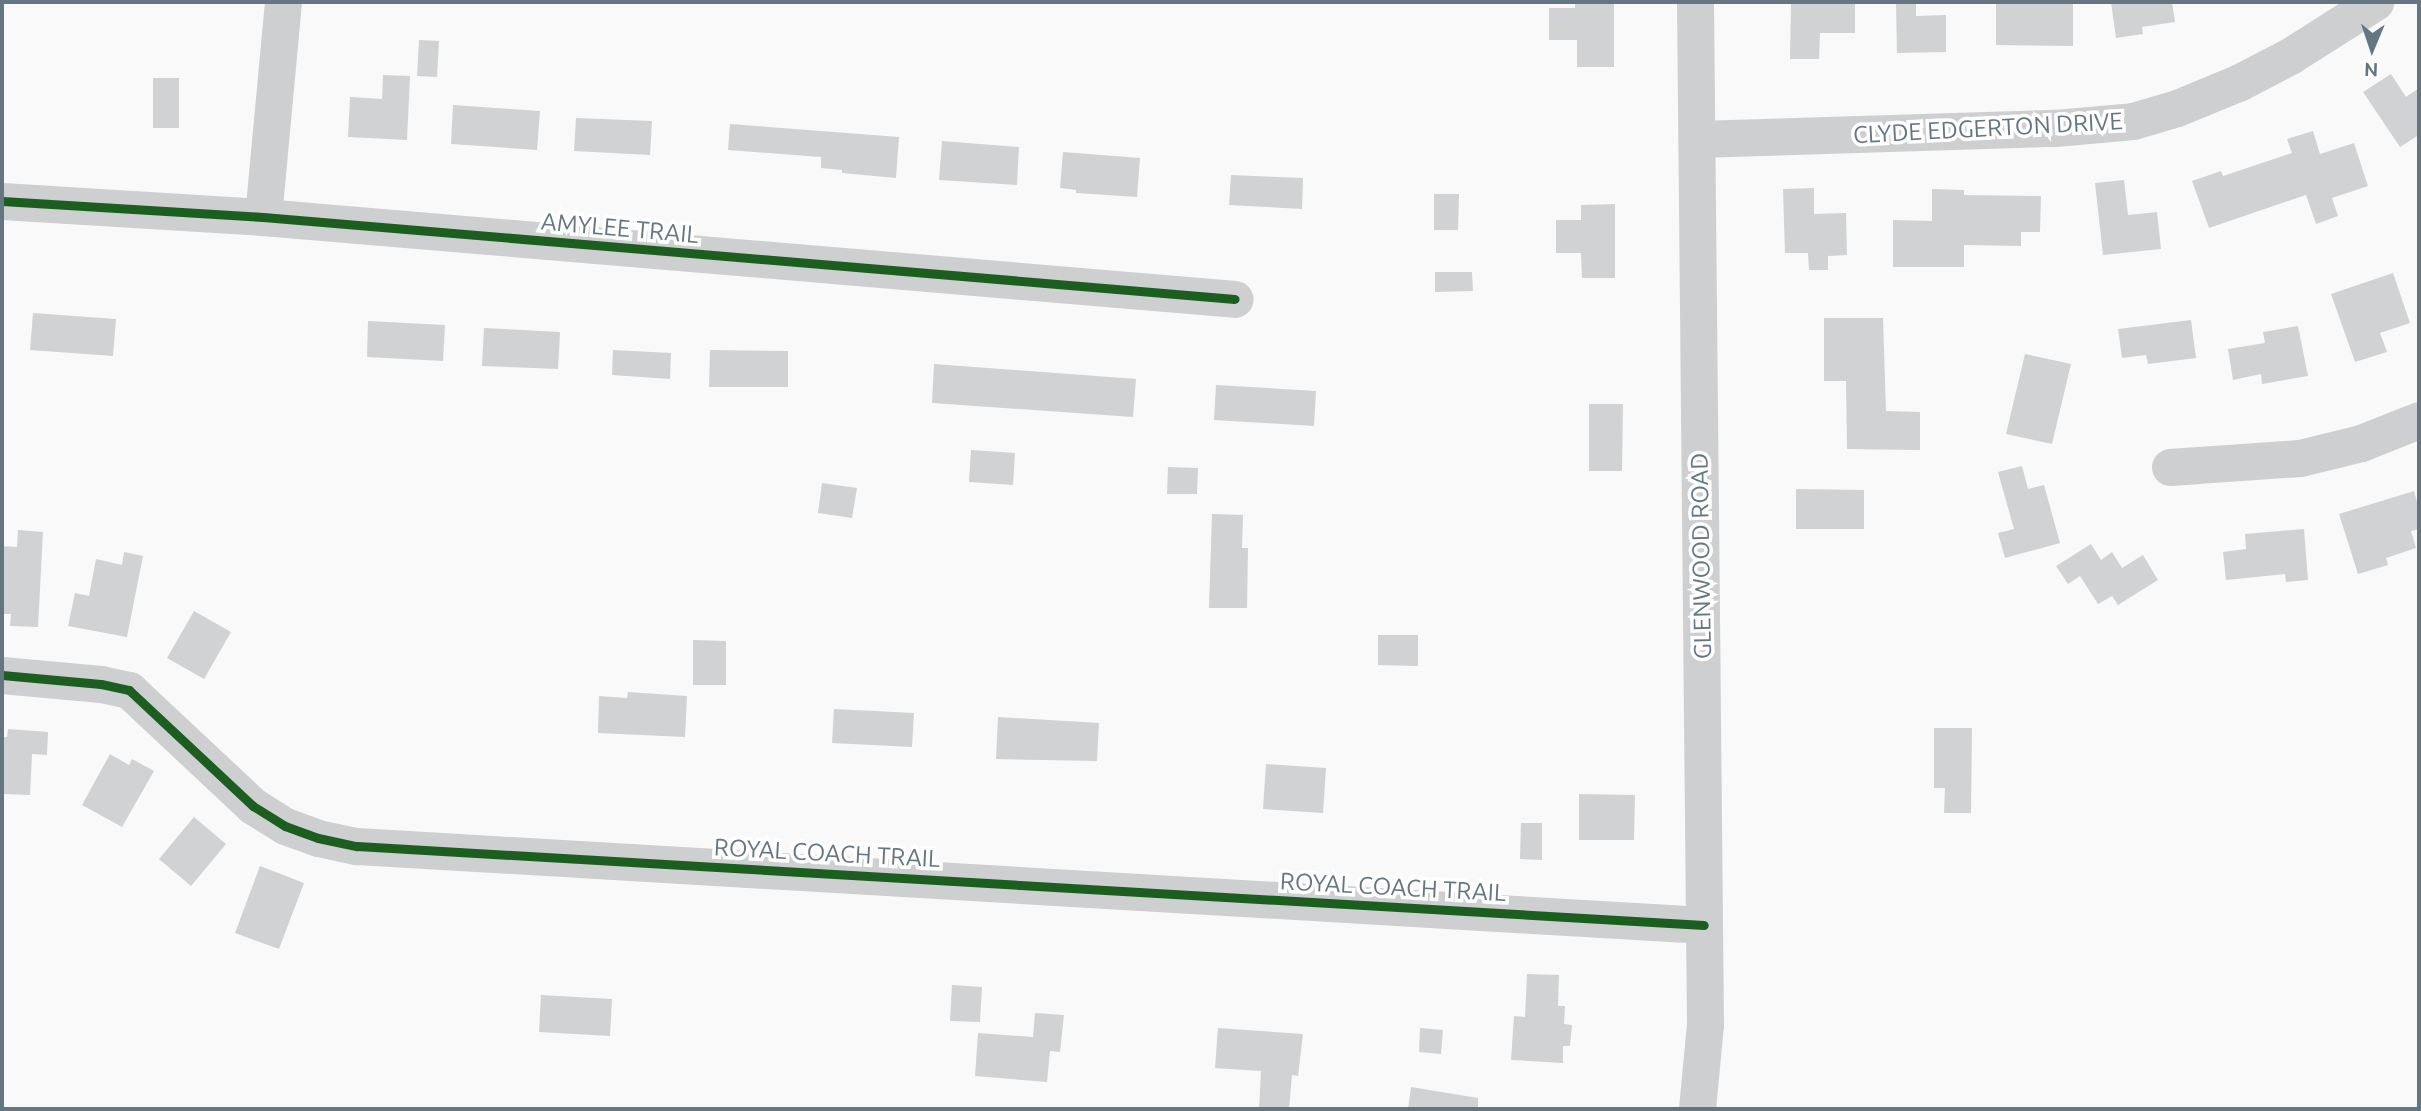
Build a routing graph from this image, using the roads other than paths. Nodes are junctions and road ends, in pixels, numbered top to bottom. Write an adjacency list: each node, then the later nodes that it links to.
1 (283, 2): 6 (street)
2 (1695, 2): 4 (street, GLENWOOD ROAD)
3 (2375, 2): 4 (street, CLYDE EDGERTON DRIVE)
4 (1697, 139): 11 (street, GLENWOOD ROAD)
5 (2, 201): 6 (street, AMYLEE TRAIL)
6 (263, 217): 7 (street, AMYLEE TRAIL)
7 (1235, 299)
8 (2419, 420): 9 (street)
9 (2170, 467)
10 (2, 675): 11 (street, ROYAL COACH TRAIL)
11 (1704, 925): 12 (street, GLENWOOD ROAD)
12 (1696, 1109)

